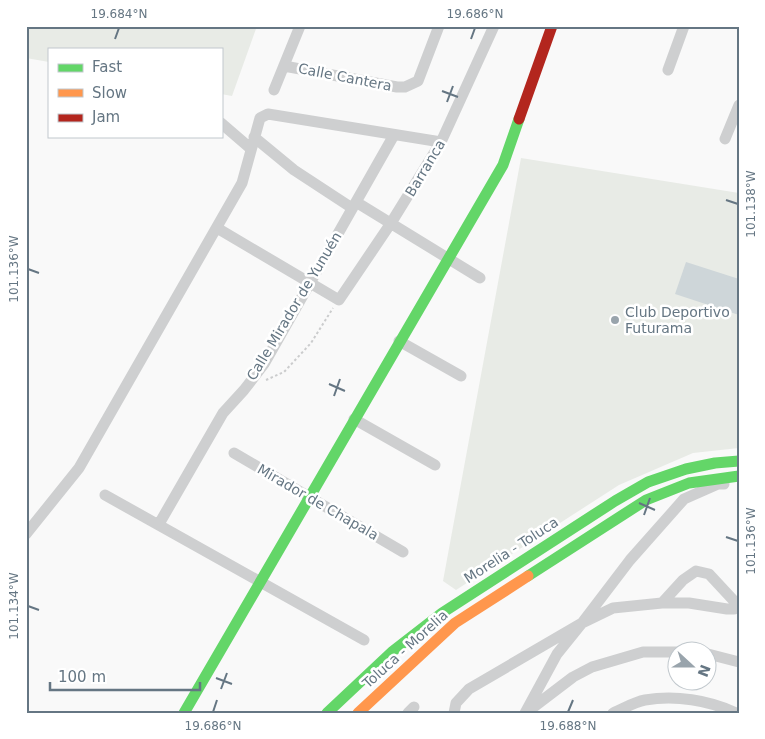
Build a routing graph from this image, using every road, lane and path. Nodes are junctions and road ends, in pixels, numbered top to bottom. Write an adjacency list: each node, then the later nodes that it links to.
1 (300, 26): 6 (street)
2 (439, 26): 6 (street, Calle Cantera)
3 (494, 26): 13 (street, Barranca)
4 (552, 26): 18 (main road)
5 (684, 26): 7 (street)
6 (284, 66): 8 (street)
7 (668, 70)
8 (274, 90)
9 (739, 105): 12 (street)
10 (222, 124): 14 (street)
11 (394, 135): 13 (street); 14 (street); 15 (street, Calle Mirador de Yunuén)
12 (726, 139)
13 (441, 142): 16 (street, Barranca)
14 (252, 143): 15 (street); 17 (street)
15 (354, 205): 16 (street); 20 (street, Calle Mirador de Yunuén)
16 (391, 223): 18 (street); 21 (street, Barranca)
17 (216, 228): 20 (street); 34 (street)
18 (447, 258): 19 (street); 22 (main road)
19 (480, 278)
20 (309, 282): 21 (street); 33 (street, Calle Mirador de Yunuén)
21 (339, 300): 24 (path)
22 (399, 340): 23 (street); 25 (main road)
23 (461, 376)
24 (260, 383)
25 (354, 419): 28 (street); 32 (main road)
26 (234, 453): 32 (street, Mirador de Chapala)
27 (739, 461): 40 (main road, Morelia - Toluca)
28 (435, 464)
29 (739, 476): 49 (main road, Toluca - Morelia)
30 (739, 483): 38 (street)
31 (105, 494): 33 (street)
32 (309, 497): 35 (street, Mirador de Chapala); 36 (main road)
33 (159, 524): 36 (street)
34 (26, 534)
35 (403, 552)
36 (261, 584): 39 (street); 46 (main road)
37 (662, 603): 37 (street); 38 (street)
38 (582, 623): 44 (street); 50 (street)
39 (364, 640)
40 (393, 651): 47 (main road, Morelia - Toluca); 48 (main road)
41 (668, 652): 45 (street)
42 (718, 657): 43 (street)
43 (739, 662)
44 (541, 681): 45 (street); 51 (street)
45 (556, 690): 51 (street)
46 (184, 713)
47 (327, 713)
48 (336, 713)
49 (358, 713)
50 (454, 713)
51 (525, 713)
52 (613, 713): 53 (street)
53 (736, 713)

